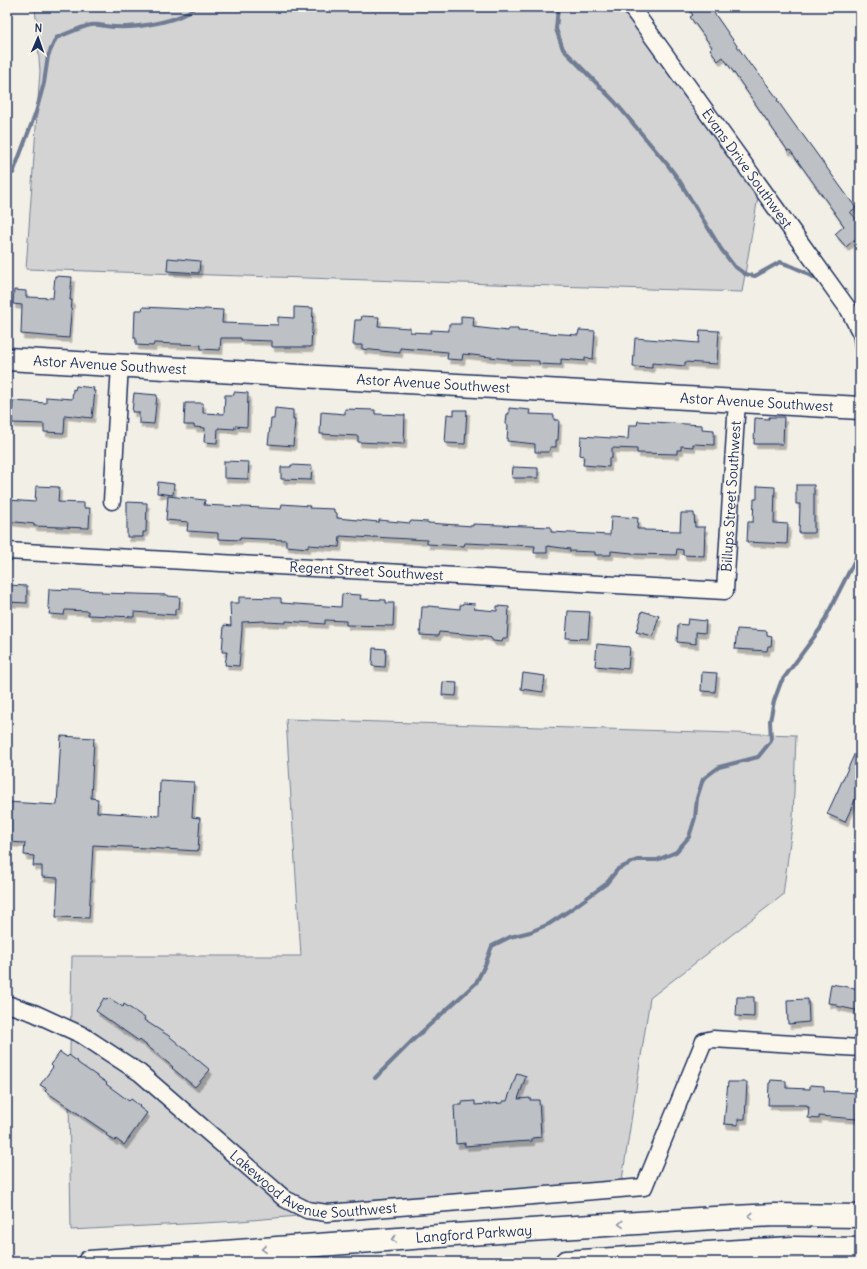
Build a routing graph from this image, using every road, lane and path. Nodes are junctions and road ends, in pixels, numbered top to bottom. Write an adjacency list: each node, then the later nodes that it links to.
1 (631, 7): 2 (street, Evans Drive Southwest)
2 (860, 332)
3 (7, 359): 4 (main road, Astor Avenue Southwest)
4 (120, 365): 5 (main road, Astor Avenue Southwest); 7 (street)
5 (737, 401): 6 (main road, Astor Avenue Southwest); 9 (street, Billups Street Southwest)
6 (860, 408)
7 (112, 501)
8 (7, 551): 9 (street, Regent Street Southwest)
9 (725, 591)
10 (7, 1004): 11 (street, Lakewood Avenue Southwest)
11 (860, 1048)
12 (860, 1209): 13 (main road)
13 (775, 1215): 14 (main road, Langford Parkway); 18 (main road, Langford Parkway, one-way to 18)
14 (860, 1216)
15 (792, 1248): 16 (main road); 17 (main road); 19 (main road)
16 (860, 1248)
17 (860, 1258)
18 (89, 1262)
19 (566, 1262)

